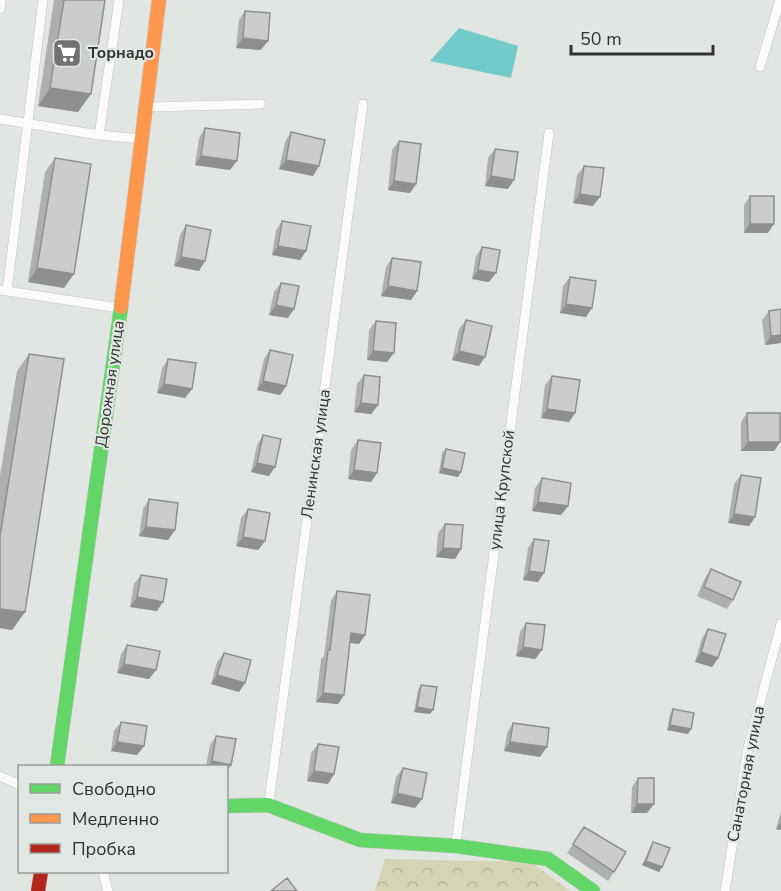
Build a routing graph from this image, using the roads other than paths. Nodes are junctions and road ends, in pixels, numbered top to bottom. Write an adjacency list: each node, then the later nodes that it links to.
1 (1, 0): 6 (lane)
2 (42, 0): 12 (lane)
3 (119, 0): 14 (lane)
4 (159, 0): 10 (street, Дорожная улица)
5 (780, 0): 7 (lane)
6 (0, 9)
7 (760, 67)
8 (261, 104): 10 (lane)
9 (363, 104): 22 (lane, Ленинская улица)
10 (147, 107): 15 (street, Дорожная улица)
11 (0, 119): 12 (lane)
12 (28, 124): 14 (lane); 16 (lane)
13 (549, 133): 24 (lane, улица Крупской)
14 (99, 135): 15 (lane)
15 (142, 140): 17 (street, Дорожная улица)
16 (4, 290): 17 (lane)
17 (121, 308): 19 (street, Дорожная улица)
18 (781, 624): 30 (lane, Санаторная улица)
19 (57, 765)
20 (0, 776): 21 (lane)
21 (18, 784)
22 (268, 804): 23 (street); 24 (street)
23 (228, 806)
24 (456, 846): 29 (street)
25 (41, 873): 27 (street)
26 (103, 873): 28 (lane)
27 (38, 891)
28 (108, 891)
29 (593, 891)
30 (725, 891)

